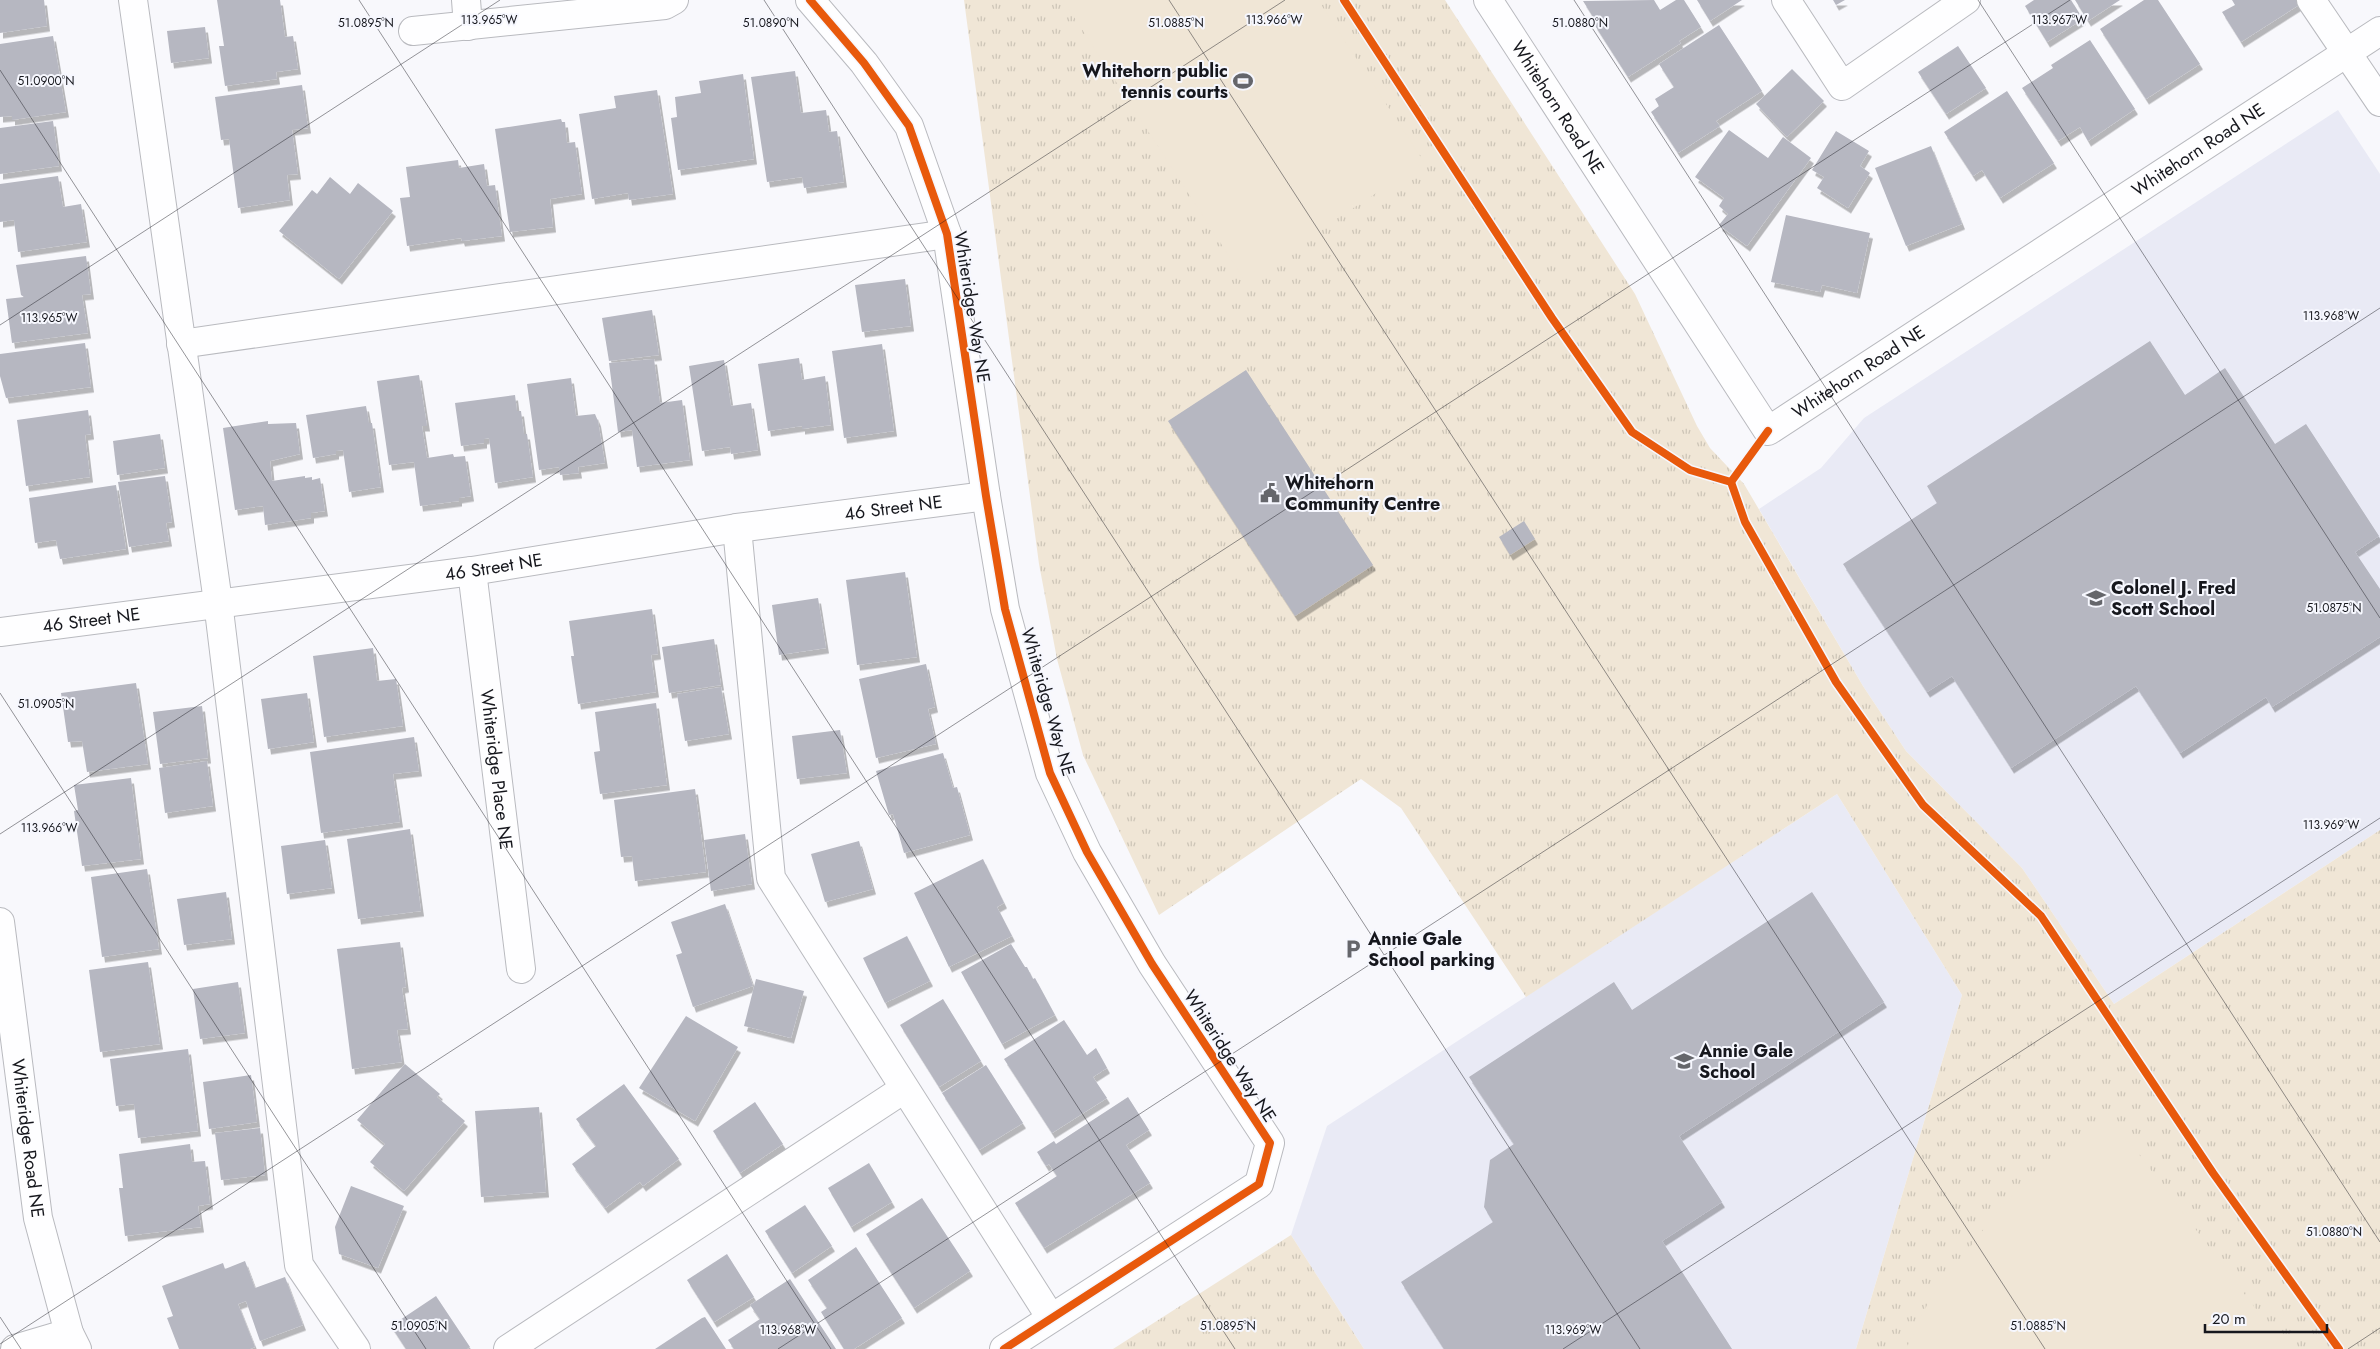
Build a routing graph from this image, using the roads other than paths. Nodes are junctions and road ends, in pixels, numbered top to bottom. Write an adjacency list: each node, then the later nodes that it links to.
1 (133, 0): 14 (street)
2 (674, 0): 8 (street)
3 (810, 0): 13 (street, Whiteridge Way NE)
4 (1488, 0): 11 (street, Whitehorn Road NE)
5 (1786, 0): 6 (street)
6 (1966, 0)
7 (2311, 0): 11 (street)
8 (467, 13): 9 (street)
9 (413, 31)
10 (2380, 31): 11 (street, Whitehorn Road NE)
11 (2347, 52): 12 (street)
12 (2380, 102)
13 (947, 234): 14 (street); 15 (street, Whiteridge Way NE)
14 (181, 344): 18 (street)
15 (986, 496): 16 (street, 46 Street NE); 23 (street, Whiteridge Way NE)
16 (737, 528): 17 (street, 46 Street NE); 22 (street)
17 (472, 571): 18 (street, 46 Street NE); 21 (street, Whiteridge Place NE)
18 (218, 602): 19 (street, 46 Street NE); 26 (street)
19 (0, 632)
20 (0, 922): 24 (street, Whiteridge Road NE)
21 (521, 969)
22 (904, 1089): 23 (street); 27 (street)
23 (1051, 1318): 28 (street, Whiteridge Way NE)
24 (73, 1341): 25 (street)
25 (15, 1349)
26 (356, 1349)
27 (508, 1349)
28 (1004, 1349)

